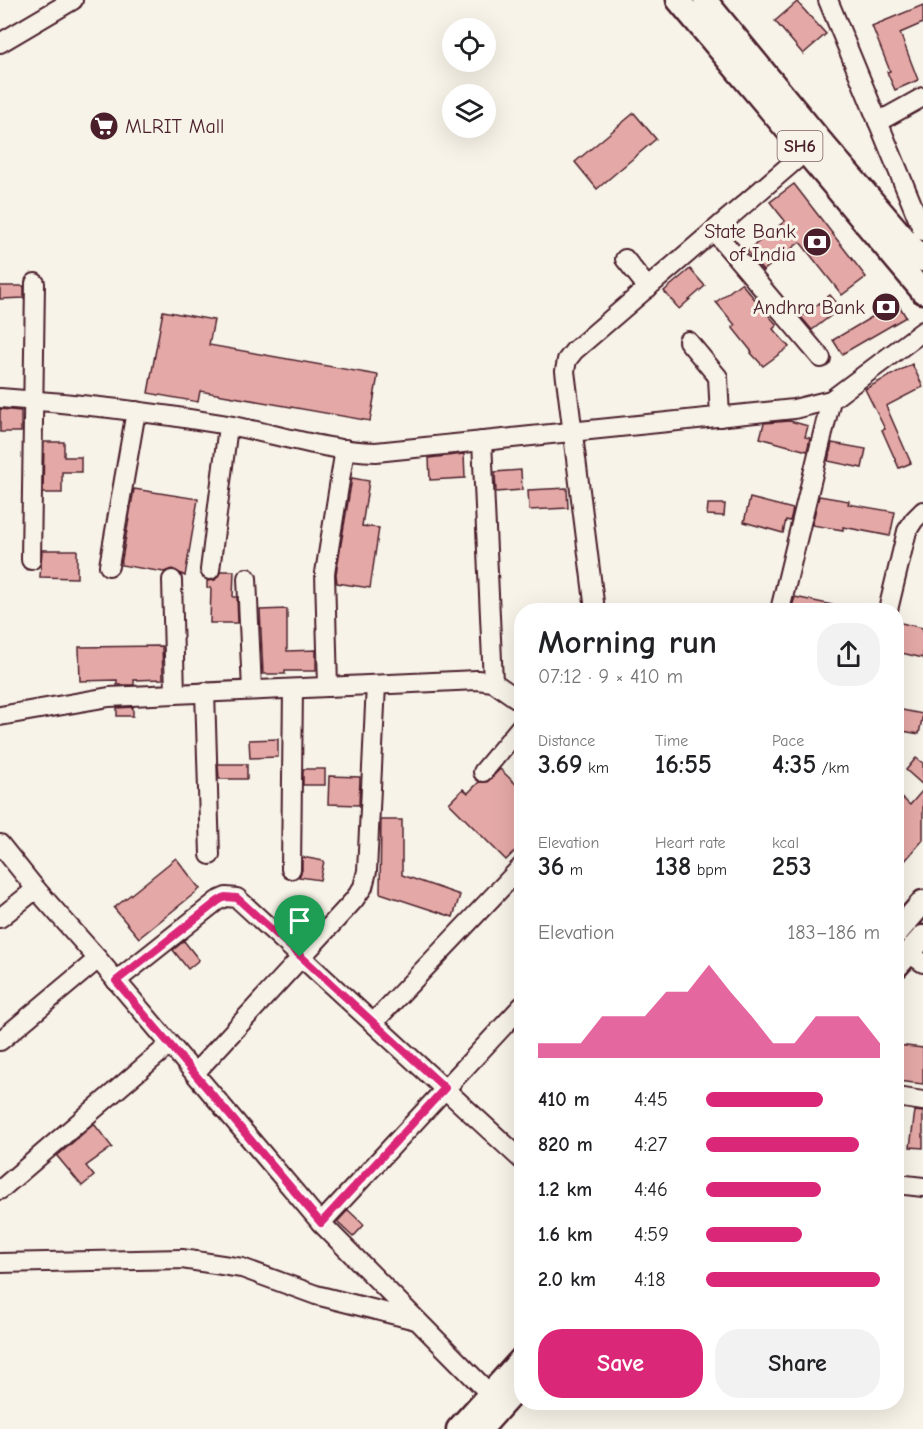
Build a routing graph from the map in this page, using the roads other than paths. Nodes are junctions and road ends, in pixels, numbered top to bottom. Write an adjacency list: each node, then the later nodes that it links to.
1 (73, 0): 5 (street)
2 (678, 0): 8 (main road, SH6)
3 (705, 0): 12 (main road, SH6)
4 (828, 0): 7 (street)
5 (0, 43)
6 (923, 97): 7 (street)
7 (878, 122): 9 (street)
8 (805, 153): 10 (street); 15 (main road, SH6)
9 (923, 229)
10 (714, 231): 14 (street); 18 (street)
11 (625, 259): 14 (street)
12 (923, 260)
13 (35, 284): 20 (street)
14 (648, 288): 25 (street)
15 (923, 292)
16 (923, 331): 21 (street)
17 (688, 341): 23 (street)
18 (822, 358)
19 (0, 398): 20 (street)
20 (34, 400): 22 (street); 29 (street)
21 (831, 400): 23 (street); 35 (street)
22 (136, 411): 24 (street); 30 (street)
23 (720, 417): 25 (street)
24 (228, 426): 27 (street); 31 (street)
25 (573, 431): 26 (street); 34 (street)
26 (482, 441): 27 (street); 37 (street)
27 (345, 449): 39 (street)
28 (923, 511): 36 (street)
29 (30, 560)
30 (109, 566)
31 (210, 570)
32 (247, 578): 41 (street)
33 (172, 580): 43 (street)
34 (594, 603)
35 (782, 603)
36 (890, 603)
37 (493, 682): 38 (street); 44 (street)
38 (376, 685): 39 (street); 56 (street)
39 (328, 687): 40 (street)
40 (293, 688): 41 (street); 50 (street)
41 (252, 690): 42 (street)
42 (205, 692): 43 (street); 49 (street)
43 (175, 694): 45 (street)
44 (514, 696)
45 (0, 716)
46 (514, 735): 47 (street)
47 (483, 772)
48 (0, 844): 52 (street)
49 (210, 855)
50 (291, 869)
51 (514, 874): 60 (street)
52 (36, 889): 54 (street); 57 (street)
53 (923, 902): 55 (main road)
54 (0, 918)
55 (904, 924)
56 (300, 957): 58 (street); 60 (street); 63 (street)
57 (98, 959): 58 (street); 61 (street)
58 (116, 981): 62 (street)
59 (514, 1015): 64 (street)
60 (373, 1023): 64 (street)
61 (0, 1041)
62 (169, 1045): 63 (street); 70 (street)
63 (195, 1073): 71 (street)
64 (445, 1088): 67 (street); 71 (street)
65 (904, 1098): 66 (street)
66 (923, 1101)
67 (514, 1147)
68 (904, 1185): 69 (street)
69 (923, 1187)
70 (0, 1190)
71 (321, 1223): 73 (street)
72 (0, 1263): 73 (street)
73 (416, 1320): 76 (street)
74 (514, 1368): 76 (main road)
75 (514, 1392): 78 (main road)
76 (491, 1395): 77 (main road)
77 (458, 1429)
78 (481, 1429)

